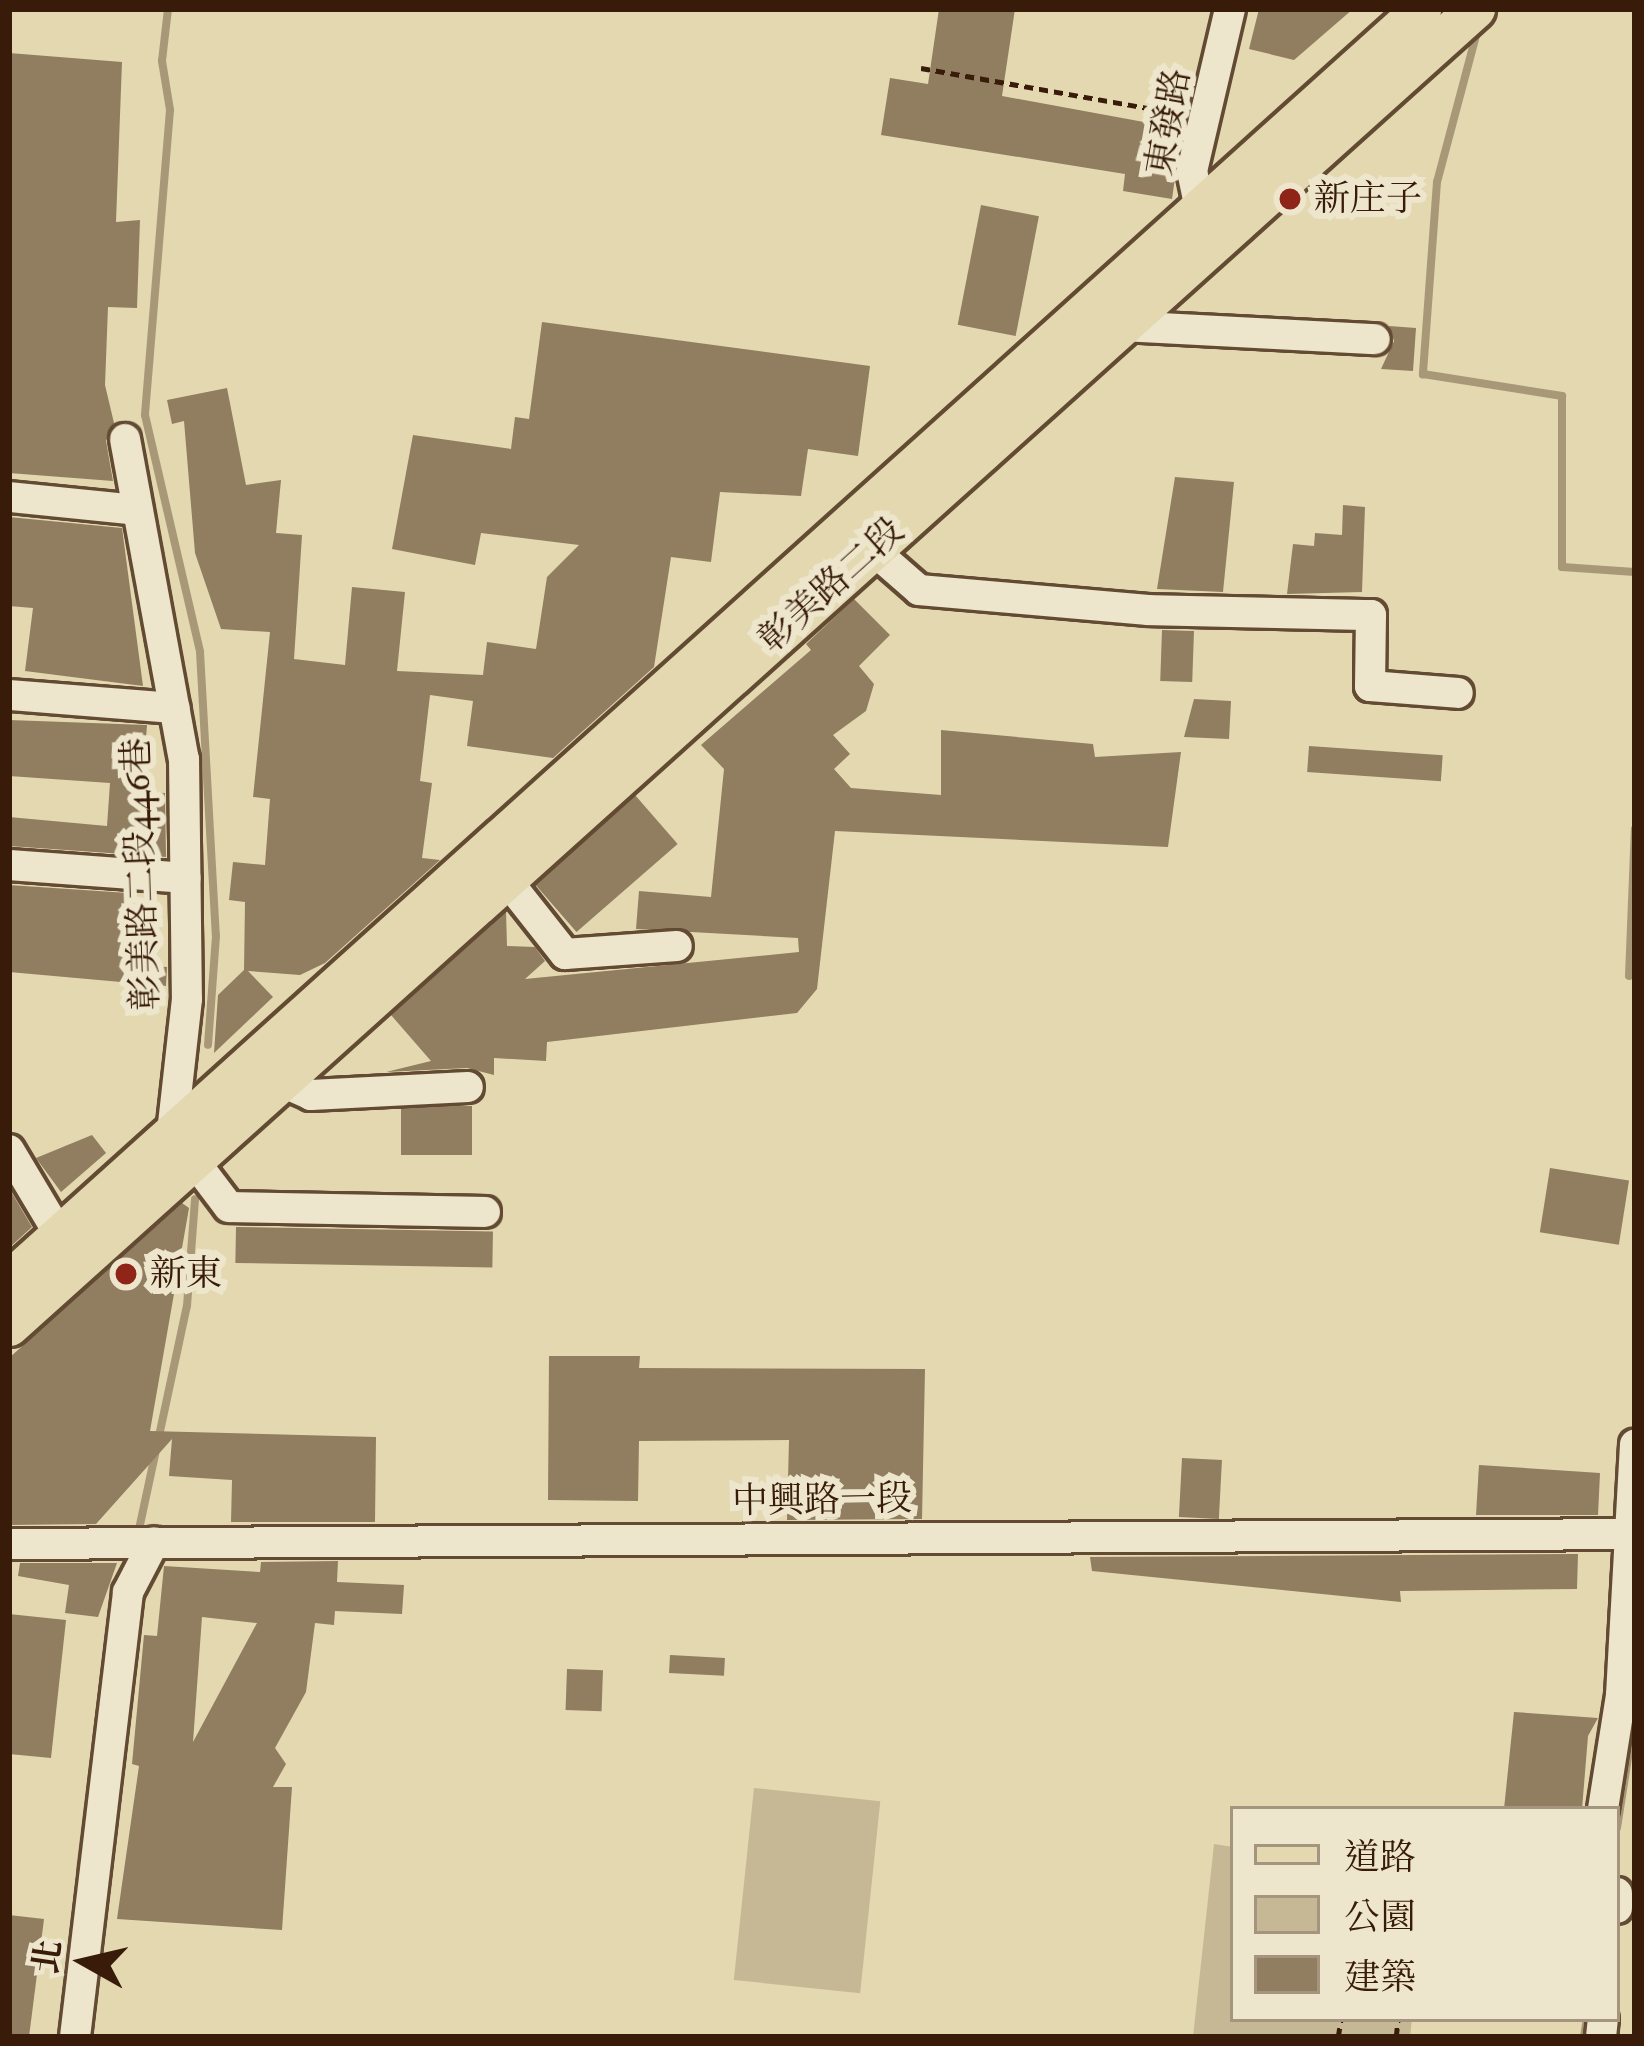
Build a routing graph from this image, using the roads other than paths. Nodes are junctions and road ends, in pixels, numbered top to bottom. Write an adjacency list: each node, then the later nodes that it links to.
1 (1230, 9): 4 (street, 東發路)
2 (1421, 9): 4 (main road, 彰美路二段)
3 (1475, 9): 4 (main road, 彰美路二段)
4 (1206, 227): 5 (main road, 彰美路二段); 11 (main road, 彰美路二段)
5 (1123, 326): 6 (street); 10 (main road, 彰美路二段)
6 (1375, 339)
7 (125, 439): 9 (street, 彰美路二段446巷)
8 (9, 497): 9 (street)
9 (136, 510): 14 (street, 彰美路二段446巷)
10 (872, 549): 11 (main road, 彰美路二段); 12 (street)
11 (700, 679): 17 (main road, 彰美路二段); 21 (main road, 彰美路二段)
12 (1458, 692)
13 (9, 694): 14 (street)
14 (174, 709): 16 (street, 彰美路二段446巷)
15 (9, 866): 16 (street)
16 (185, 878): 21 (street, 彰美路二段446巷)
17 (505, 878): 18 (street); 19 (main road, 彰美路二段)
18 (677, 946)
19 (280, 1081): 20 (street); 21 (main road, 彰美路二段)
20 (468, 1087)
21 (180, 1148): 23 (street); 24 (main road); 26 (main road)
22 (9, 1150): 24 (street)
23 (485, 1212)
24 (59, 1234): 25 (main road)
25 (9, 1280)
26 (9, 1327)
27 (1635, 1444): 28 (street)
28 (1633, 1535): 29 (street, 中興路一段); 31 (street)
29 (154, 1542): 30 (street, 中興路一段); 32 (street)
30 (9, 1544)
31 (1603, 1806)
32 (75, 2037)

